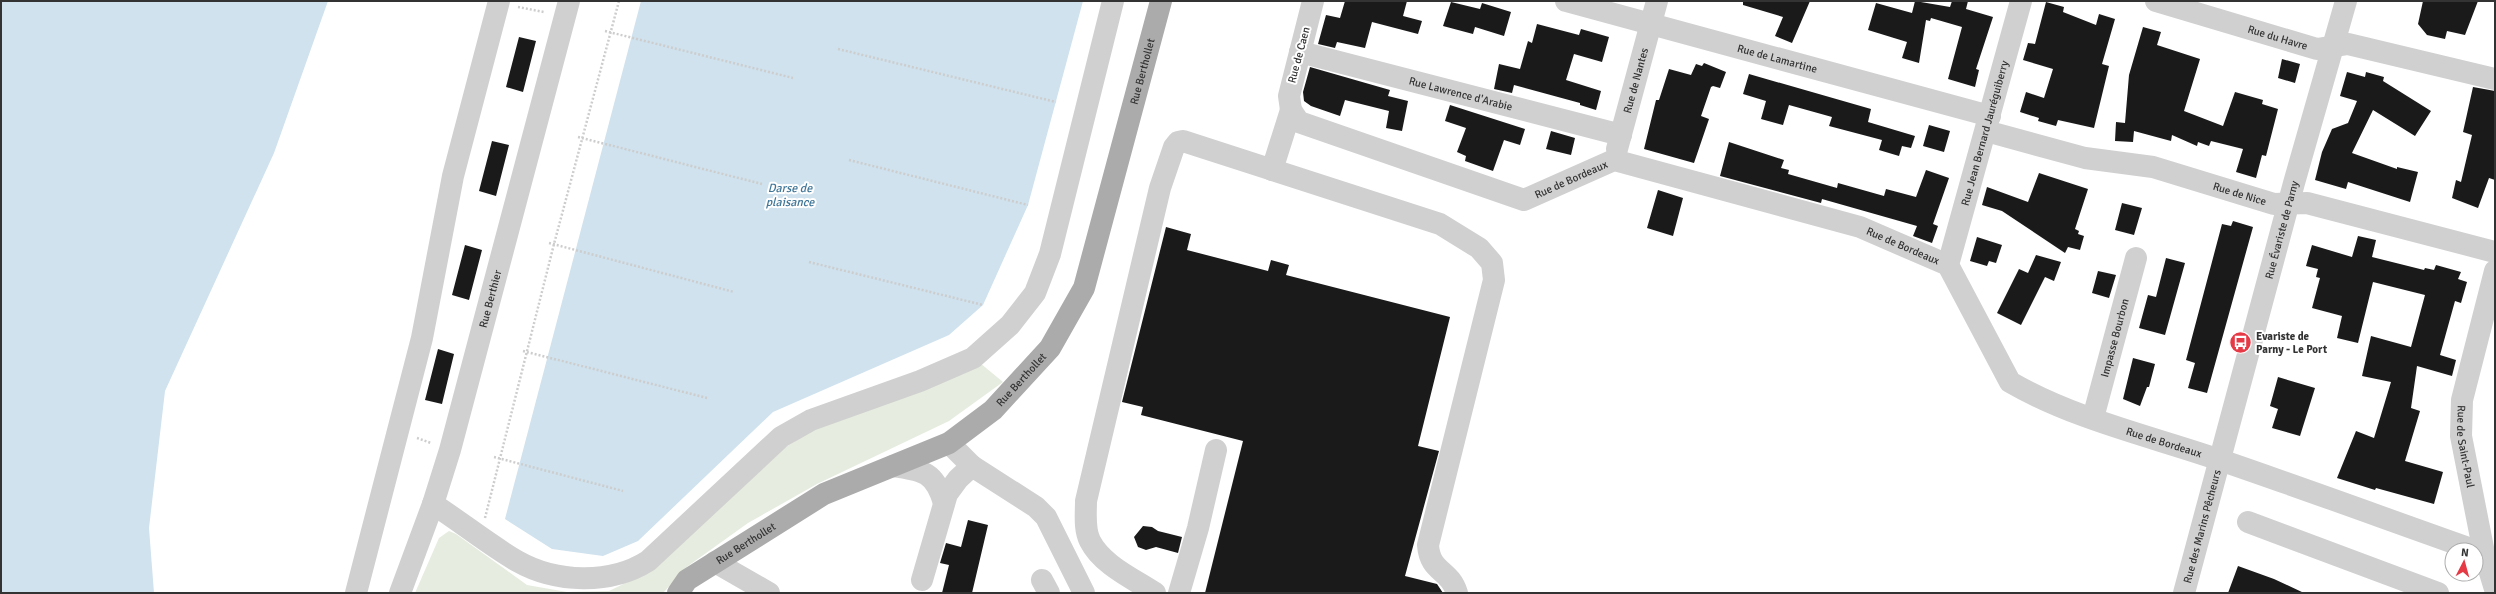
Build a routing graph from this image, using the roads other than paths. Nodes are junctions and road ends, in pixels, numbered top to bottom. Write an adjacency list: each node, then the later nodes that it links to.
1 (568, 1): 33 (street, Rue Berthier)
2 (1113, 1): 33 (street)
3 (1161, 1): 27 (main road, Rue Berthollet)
4 (1313, 1): 14 (street, Rue de Caen)
5 (1566, 1): 12 (street, Rue de Lamartine)
6 (1657, 1): 12 (street, Rue de Nantes)
7 (2021, 1): 17 (street, Rue Jean Bernard Jauréguiberry)
8 (2156, 1): 11 (street, Rue du Havre)
9 (2346, 1): 13 (street, Rue Évariste de Parny)
10 (499, 2): 42 (street)
11 (2196, 7): 13 (street, Rue du Havre)
12 (1651, 24): 17 (street, Rue de Lamartine); 18 (street, Rue de Nantes)
13 (2334, 46): 15 (street, Rue du Havre); 21 (street, Rue Évariste de Parny)
14 (1300, 52): 16 (street, Rue de Caen); 18 (street, Rue Lawrence d'Arabie)
15 (2495, 79)
16 (1291, 110): 19 (street, Rue de Bordeaux); 20 (street)
17 (1988, 123): 21 (street, Rue de Nice); 24 (street, Rue Jean Bernard Jauréguiberry)
18 (1621, 135): 19 (street, Rue de Nantes)
19 (1614, 160): 24 (street, Rue de Bordeaux)
20 (1272, 170): 46 (street); 48 (street)
21 (2289, 204): 22 (street, Rue de Nice); 29 (street, Rue Évariste de Parny)
22 (2495, 252)
23 (2136, 258): 26 (street, Impasse Bourbon)
24 (1948, 265): 26 (street, Rue de Bordeaux)
25 (2495, 271): 36 (street, Rue de Saint-Paul)
26 (2093, 418): 29 (street, Rue de Bordeaux)
27 (949, 443): 30 (main road, Rue Berthollet); 31 (street)
28 (1216, 450): 47 (street)
29 (2219, 459): 35 (street, Rue de Bordeaux); 49 (street, Rue des Marins Pêcheurs)
30 (893, 466): 32 (street); 38 (main road, Rue Berthollet)
31 (972, 466): 32 (street); 45 (street)
32 (944, 503): 39 (street)
33 (433, 504): 43 (street, Rue Berthier)
34 (2248, 522): 50 (street)
35 (2451, 542)
36 (2480, 542)
37 (2484, 559): 40 (street, Rue de Saint-Paul)
38 (715, 562): 41 (street); 44 (main road, Rue Berthollet)
39 (922, 580)
40 (2495, 589)
41 (763, 591)
42 (356, 593)
43 (400, 593)
44 (678, 593)
45 (1084, 593)
46 (1155, 593)
47 (1179, 593)
48 (1457, 593)
49 (2184, 593)
50 (2438, 593)

